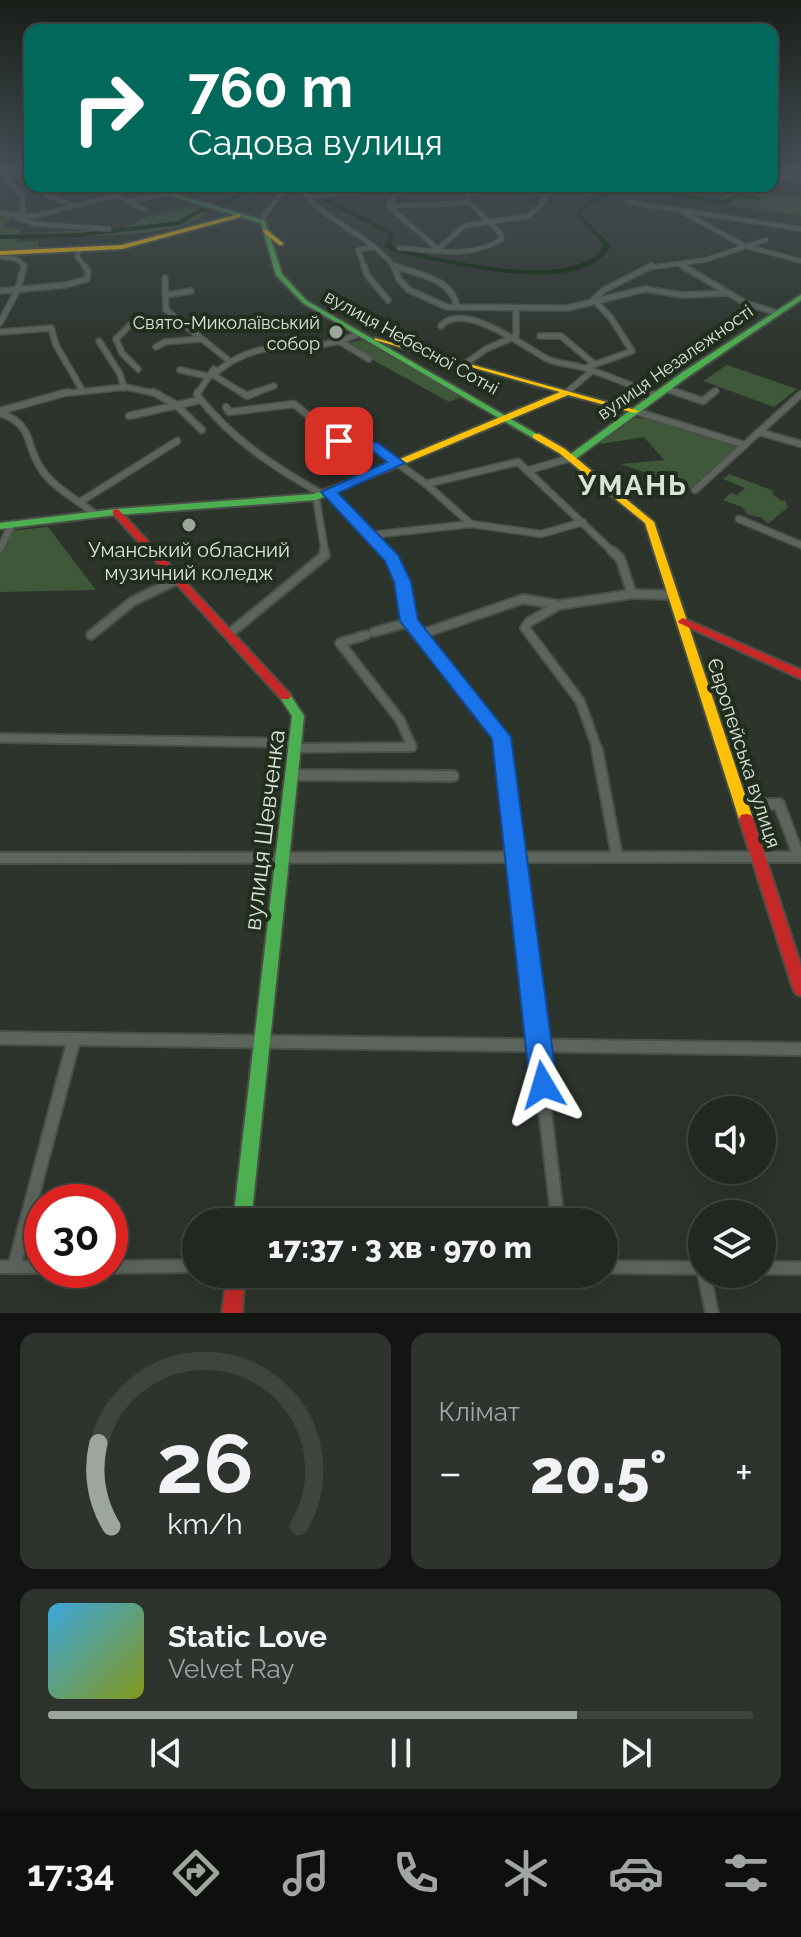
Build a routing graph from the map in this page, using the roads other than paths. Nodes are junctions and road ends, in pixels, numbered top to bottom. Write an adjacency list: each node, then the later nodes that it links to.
1 (98, 228): 9 (street)
2 (197, 228): 15 (main road)
3 (266, 228): 36 (main road, вулиця Небесної Сотні)
4 (344, 228): 11 (street)
5 (414, 228): 14 (street)
6 (461, 228): 14 (street)
7 (493, 228): 14 (street)
8 (713, 228): 12 (street)
9 (109, 229)
10 (766, 240): 12 (street)
11 (375, 247): 19 (street); 26 (street)
12 (749, 247): 17 (street); 18 (street)
13 (399, 248): 14 (street)
14 (438, 249)
15 (80, 250): 16 (main road); 21 (street)
16 (0, 255): 21 (street)
17 (801, 261)
18 (678, 263): 24 (street); 27 (street)
19 (394, 266): 29 (street); 29 (street)
20 (165, 278): 25 (street)
21 (18, 289): 22 (street); 33 (street)
22 (0, 291)
23 (191, 291): 25 (street)
24 (726, 293): 27 (street); 31 (street)
25 (165, 295): 32 (street)
26 (388, 300)
27 (594, 300): 30 (street); 47 (street)
28 (799, 300): 31 (main road, вулиця Незалежності)
29 (457, 306): 30 (street)
30 (516, 308): 38 (street)
31 (778, 313): 56 (main road, вулиця Незалежності)
32 (174, 319): 39 (street); 48 (street)
33 (0, 323)
34 (441, 326): 38 (street)
35 (0, 332): 52 (street)
36 (358, 334): 41 (street); 42 (main road, вулиця Небесної Сотні)
37 (540, 336): 47 (street)
38 (515, 337): 46 (street); 47 (street)
39 (200, 339): 43 (street); 45 (street)
40 (99, 341): 53 (street)
41 (339, 341): 44 (street, вулиця Небесної Сотні); 45 (street)
42 (380, 343): 46 (main road); 64 (main road, вулиця Небесної Сотні)
43 (156, 347)
44 (369, 359)
45 (225, 362): 50 (street); 51 (street)
46 (465, 364): 55 (main road)
47 (590, 367): 55 (street); 56 (street)
48 (138, 369)
49 (180, 370): 50 (street)
50 (207, 376): 58 (street)
51 (274, 386)
52 (81, 388): 53 (street); 62 (street)
53 (124, 388): 59 (street)
54 (716, 391): 56 (street)
55 (567, 392): 61 (main road); 64 (main road)
56 (660, 392): 61 (main road, вулиця Незалежності)
57 (801, 394): 66 (street)
58 (200, 400): 59 (street); 75 (street)
59 (177, 406): 63 (street); 65 (street)
60 (226, 407): 71 (street)
61 (635, 411): 69 (street); 70 (main road, вулиця Незалежності)
62 (0, 412): 76 (street)
63 (129, 416)
64 (508, 417): 70 (main road, вулиця Небесної Сотні); 71 (main road)
65 (202, 430)
66 (759, 432): 68 (street); 69 (street)
67 (177, 441): 76 (street)
68 (801, 444)
69 (745, 445): 74 (street)
70 (571, 458): 72 (street); 83 (main road, вулиця Небесної Сотні)
71 (398, 463): 73 (street); 75 (main road)
72 (529, 470): 73 (street); 80 (street)
73 (426, 484): 81 (street)
74 (695, 490)
75 (322, 494): 77 (main road); 84 (street); 93 (street)
76 (80, 502): 78 (street)
77 (116, 512): 78 (main road); 87 (main road, вулиця Шевченка)
78 (95, 514): 82 (main road)
79 (739, 519): 85 (street)
80 (583, 522): 81 (street); 88 (street)
81 (471, 524): 84 (street)
82 (6, 525): 86 (street)
83 (652, 528): 89 (main road, Європейська вулиця)
84 (371, 535): 92 (street)
85 (801, 545)
86 (0, 549)
87 (179, 579): 93 (main road, вулиця Шевченка); 94 (street)
88 (632, 594): 89 (street); 90 (street)
89 (674, 595): 91 (main road, Європейська вулиця)
90 (559, 605): 95 (street); 103 (street)
91 (683, 621): 96 (main road); 101 (main road, Європейська вулиця)
92 (410, 622): 95 (street); 98 (street)
93 (229, 634): 98 (main road, вулиця Шевченка)
94 (91, 635)
95 (419, 635): 102 (street)
96 (801, 675)
97 (0, 738): 98 (street)
98 (296, 746): 99 (main road, вулиця Шевченка)
99 (293, 775): 100 (street); 105 (main road, вулиця Шевченка)
100 (453, 776)
101 (741, 804): 104 (main road, Європейська вулиця); 106 (street)
102 (517, 855): 103 (street); 105 (street); 112 (street)
103 (617, 856): 104 (street)
104 (758, 856): 106 (street); 108 (main road, Європейська вулиця)
105 (284, 857): 107 (street); 111 (main road, вулиця Шевченка)
106 (800, 857)
107 (0, 858)
108 (801, 989)
109 (0, 1038): 110 (street)
110 (74, 1039): 111 (street); 117 (street)
111 (262, 1042): 112 (street); 114 (main road, вулиця Шевченка)
112 (539, 1046): 113 (street); 115 (street)
113 (801, 1049)
114 (244, 1208)
115 (556, 1208)
116 (182, 1266): 118 (street)
117 (7, 1267)
118 (128, 1267)
119 (618, 1268): 122 (street)
120 (776, 1268): 121 (street)
121 (801, 1268)
122 (688, 1270)
123 (235, 1288): 125 (main road)
124 (707, 1288): 126 (street)
125 (232, 1313)
126 (712, 1313)

